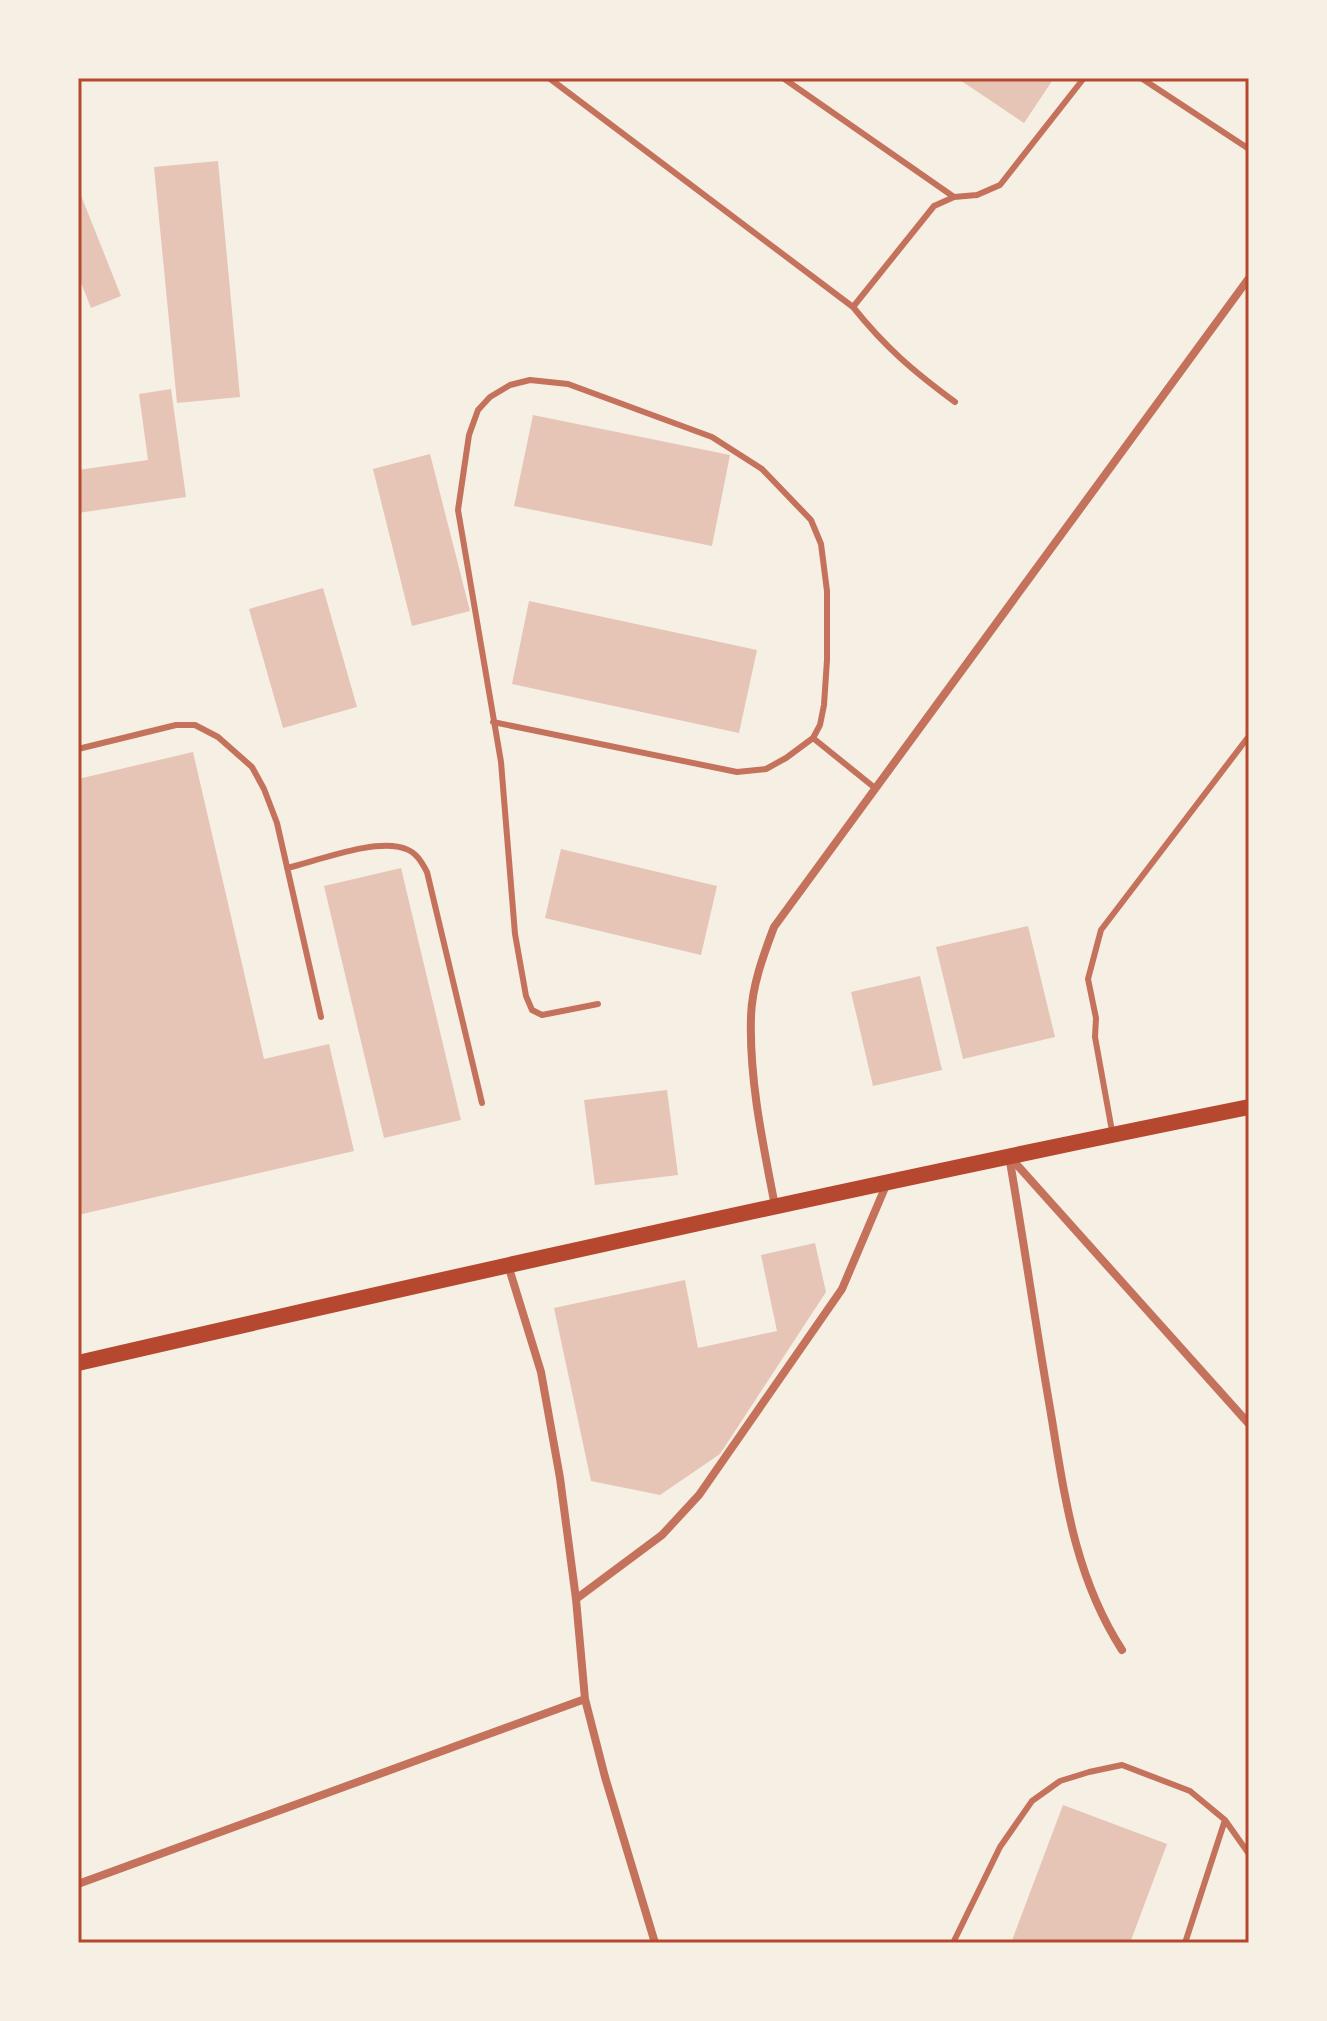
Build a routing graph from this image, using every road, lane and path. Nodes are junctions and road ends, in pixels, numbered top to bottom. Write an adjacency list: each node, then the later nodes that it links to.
1 (549, 78): 8 (lane)
2 (783, 78): 6 (lane)
3 (1084, 78): 6 (lane)
4 (1141, 78): 5 (lane)
5 (1249, 149)
6 (954, 197): 8 (lane)
7 (1249, 278): 14 (street)
8 (853, 307): 9 (lane)
9 (955, 402)
10 (493, 722): 12 (lane); 12 (lane); 16 (lane)
11 (1249, 736): 20 (lane)
12 (813, 738): 14 (lane)
13 (78, 749): 15 (lane)
14 (875, 788): 23 (street)
15 (287, 868): 17 (lane); 18 (lane)
16 (598, 1004)
17 (321, 1017)
18 (482, 1103)
19 (1249, 1107): 20 (main road)
20 (1113, 1135): 21 (main road)
21 (1009, 1156): 22 (main road); 26 (street); 28 (street)
22 (887, 1182): 23 (main road); 27 (street)
23 (775, 1206): 24 (main road)
24 (507, 1264): 25 (main road); 27 (street)
25 (78, 1363)
26 (1249, 1424)
27 (576, 1599): 29 (street)
28 (1122, 1650)
29 (585, 1699): 32 (street); 33 (street)
30 (1225, 1820): 31 (lane); 34 (lane); 35 (lane)
31 (1249, 1854)
32 (78, 1884)
33 (655, 1943)
34 (953, 1943)
35 (1185, 1943)

